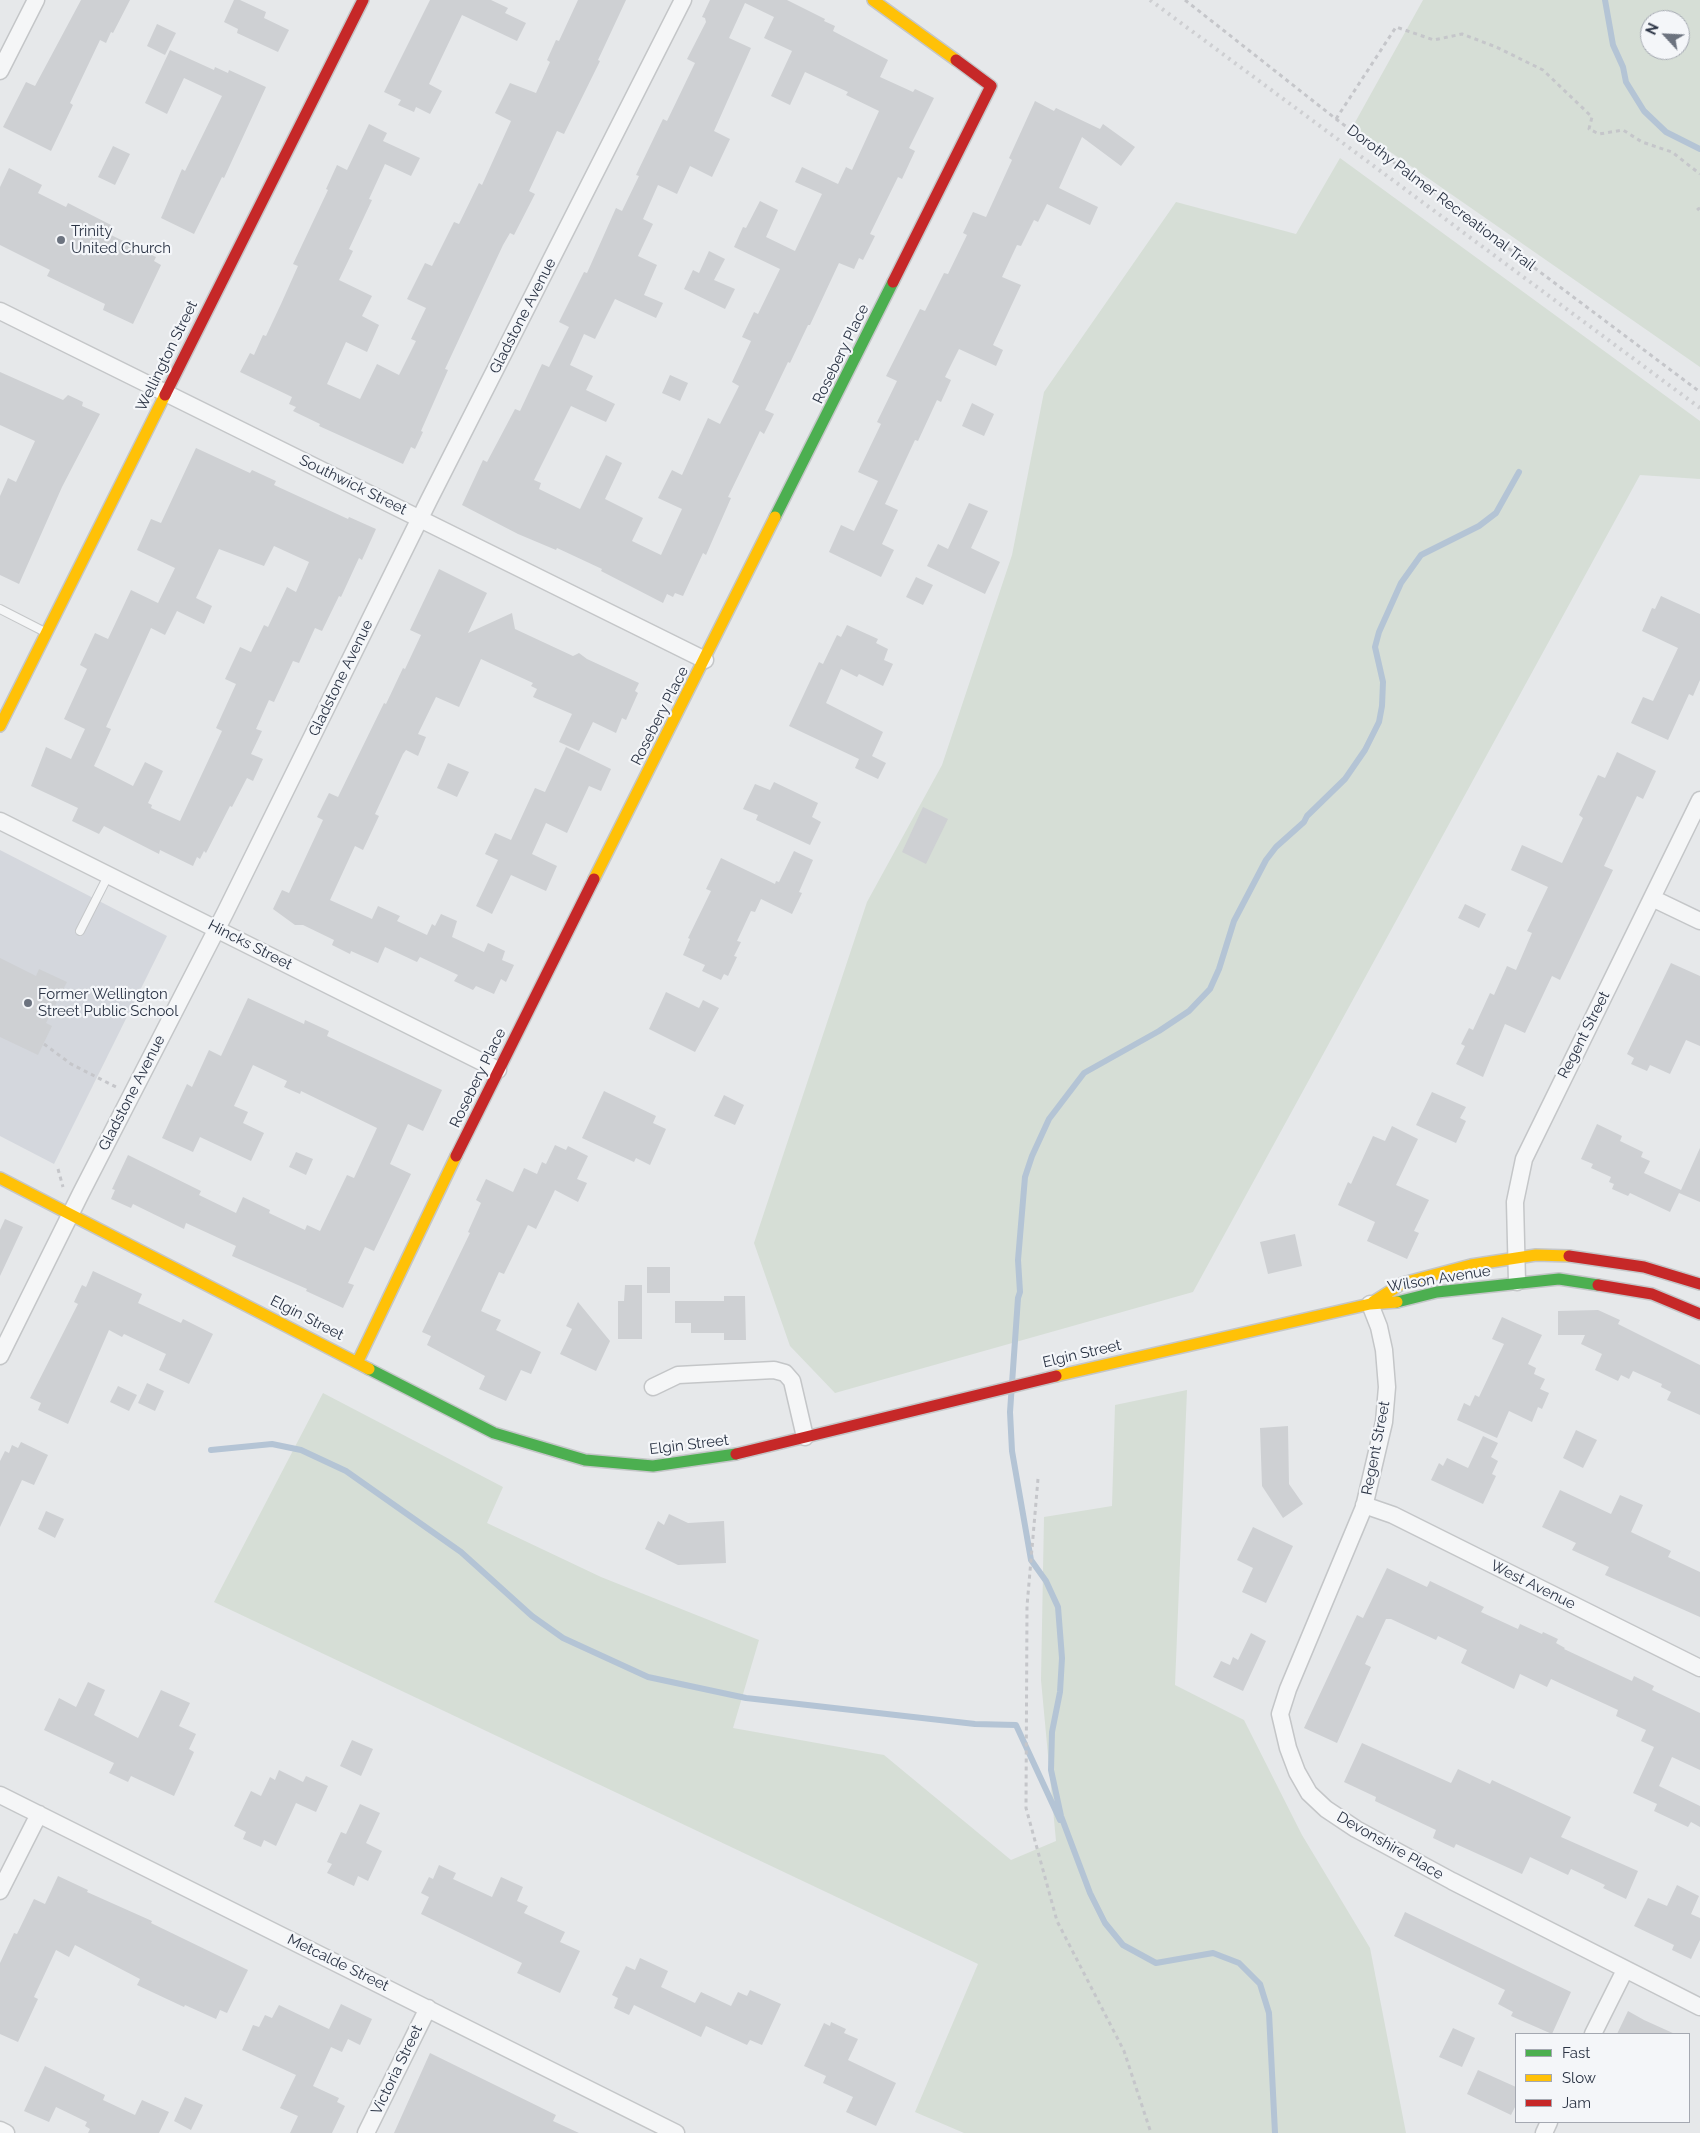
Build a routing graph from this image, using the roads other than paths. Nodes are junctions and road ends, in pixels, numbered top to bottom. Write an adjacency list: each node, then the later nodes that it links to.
1 (36, 0): 5 (street)
2 (362, 0): 7 (street, Wellington Street)
3 (684, 0): 8 (street, Gladstone Avenue)
4 (873, 0): 11 (street, Rosebery Place)
5 (0, 71)
6 (0, 311): 7 (street, Southwick Street)
7 (166, 393): 8 (street, Southwick Street); 10 (street, Wellington Street)
8 (420, 518): 11 (street, Southwick Street); 18 (street, Gladstone Avenue)
9 (0, 609): 10 (lane)
10 (46, 633): 12 (street, Wellington Street)
11 (705, 660): 20 (street, Rosebery Place)
12 (0, 726)
13 (1700, 800): 16 (street, Regent Street)
14 (0, 820): 15 (street, Hincks Street)
15 (109, 874): 18 (street, Hincks Street); 19 (lane)
16 (1652, 898): 17 (street); 23 (street, Regent Street)
17 (1700, 921)
18 (217, 928): 20 (street, Hincks Street); 22 (street, Gladstone Avenue)
19 (80, 931)
20 (498, 1070): 29 (street, Rosebery Place)
21 (0, 1178): 22 (street, Elgin Street)
22 (70, 1214): 28 (street, Gladstone Avenue); 29 (street, Elgin Street)
23 (1516, 1257): 24 (street, Regent Street); 25 (street, Wilson Avenue); 26 (street, Wilson Avenue)
24 (1517, 1282): 26 (street, Wilson Avenue); 27 (street, Wilson Avenue)
25 (1700, 1284)
26 (1370, 1304): 31 (street, Elgin Street); 32 (street, Regent Street)
27 (1700, 1314)
28 (0, 1356)
29 (358, 1361): 31 (street, Elgin Street)
30 (653, 1387): 31 (street)
31 (805, 1437)
32 (1364, 1505): 33 (street, West Avenue); 37 (street, Devonshire Place)
33 (1700, 1668)
34 (0, 1795): 35 (street, Metcalde Street)
35 (39, 1814): 36 (street); 39 (street, Metcalde Street)
36 (0, 1891)
37 (1625, 1970): 38 (street, Devonshire Place); 40 (street)
38 (1700, 2007)
39 (428, 2008): 43 (street, Victoria Street); 44 (street, Metcalde Street)
40 (1594, 2033)
41 (0, 2130): 42 (street)
42 (6, 2133)
43 (366, 2133)
44 (676, 2133)

